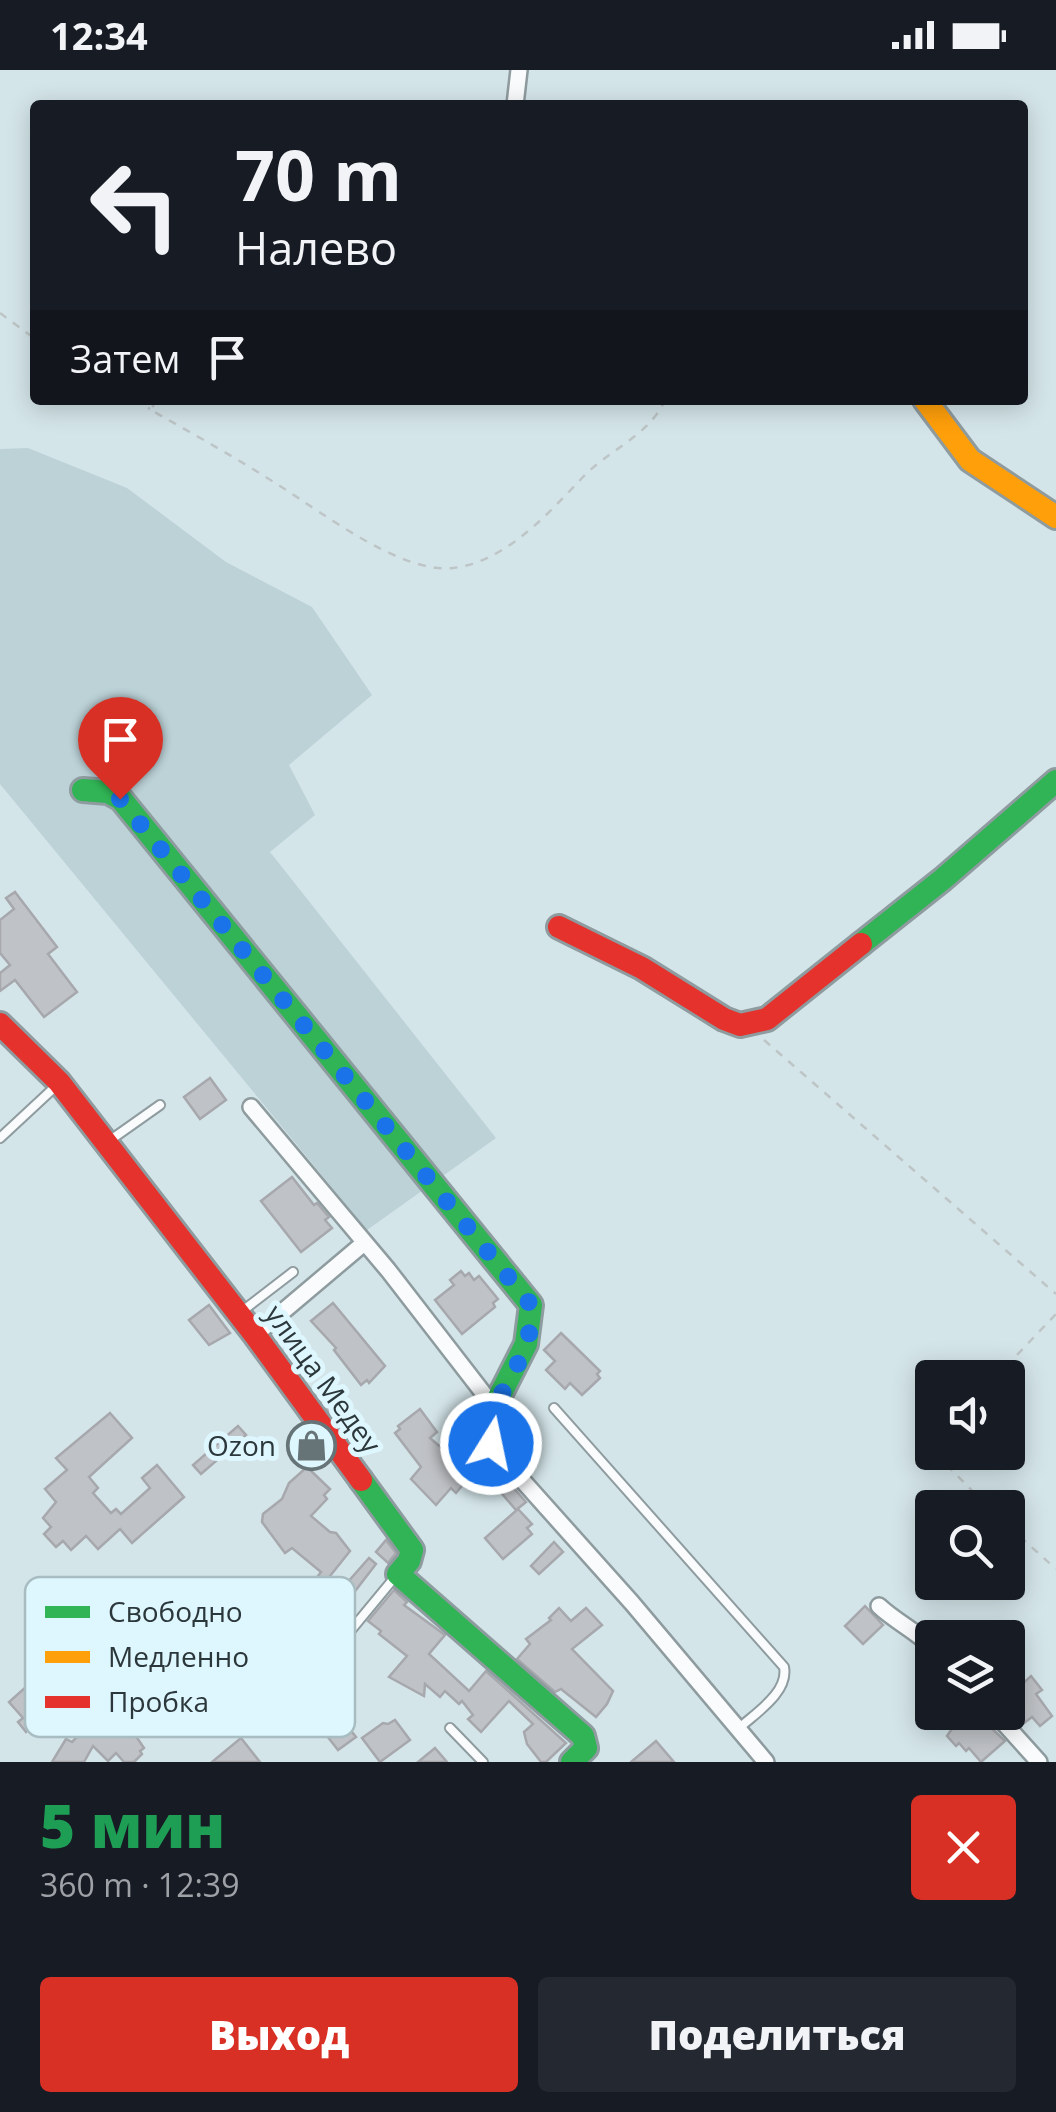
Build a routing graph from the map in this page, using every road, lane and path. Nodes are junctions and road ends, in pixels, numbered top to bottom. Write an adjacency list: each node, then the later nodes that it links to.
1 (519, 70): 2 (street)
2 (516, 100)
3 (0, 313): 4 (path)
4 (30, 335)
5 (142, 405): 9 (path)
6 (154, 405): 9 (path)
7 (662, 405): 9 (path)
8 (929, 405): 10 (street)
9 (151, 410)
10 (1056, 517)
11 (1056, 781): 13 (street)
12 (83, 790): 28 (street)
13 (559, 926)
14 (0, 1024): 16 (street, улица Медеу)
15 (766, 1041): 23 (path)
16 (59, 1082): 19 (lane); 20 (street, улица Медеу)
17 (160, 1104): 20 (lane)
18 (251, 1107): 21 (street)
19 (0, 1138)
20 (105, 1144): 24 (street, улица Медеу)
21 (364, 1243): 26 (street); 28 (street)
22 (293, 1272): 24 (lane)
23 (1056, 1294)
24 (238, 1314): 26 (street, улица Медеу)
25 (1056, 1314): 27 (path)
26 (256, 1335): 34 (street, улица Медеу)
27 (1011, 1360)
28 (494, 1407): 39 (street)
29 (554, 1408): 39 (lane)
30 (953, 1470): 31 (path)
31 (972, 1490)
32 (1025, 1541): 33 (path)
33 (1056, 1569)
34 (398, 1574): 36 (lane); 41 (street)
35 (879, 1606): 37 (street)
36 (355, 1624)
37 (915, 1630)
38 (450, 1728): 42 (lane)
39 (737, 1730): 43 (street)
40 (1010, 1730): 44 (street)
41 (579, 1755)
42 (483, 1762)
43 (766, 1762)
44 (1039, 1762)

